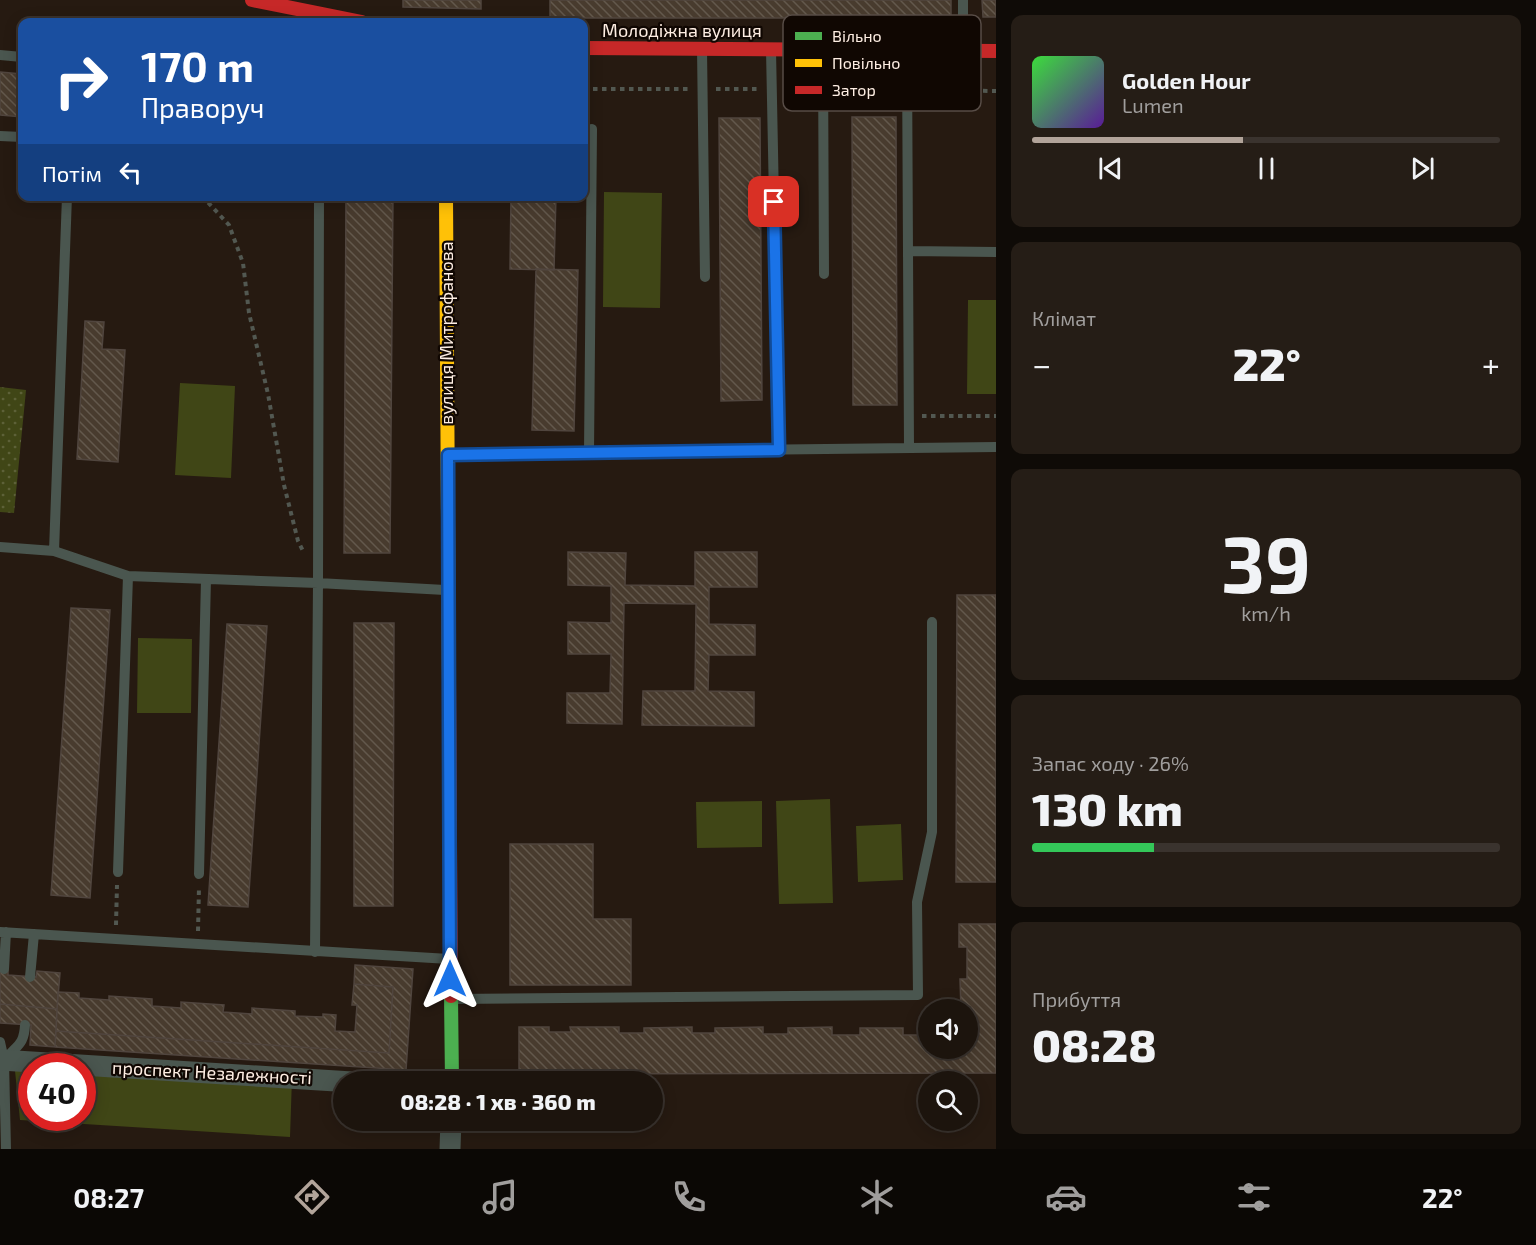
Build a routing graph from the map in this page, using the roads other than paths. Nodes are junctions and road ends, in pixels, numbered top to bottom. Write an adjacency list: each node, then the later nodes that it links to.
1 (252, 0): 2 (street)
2 (342, 18)
3 (588, 48): 4 (street, Молодіжна вулиця)
4 (702, 49): 5 (street, Молодіжна вулиця); 20 (lane)
5 (771, 49): 6 (street, Молодіжна вулиця); 23 (lane)
6 (783, 49)
7 (0, 55): 8 (lane)
8 (18, 57)
9 (823, 111): 19 (lane)
10 (907, 111): 17 (lane)
11 (592, 129): 24 (lane)
12 (0, 136): 13 (lane)
13 (18, 137)
14 (67, 201): 27 (lane)
15 (319, 201): 30 (lane)
16 (446, 201): 25 (street, вулиця Митрофанова)
17 (908, 251): 18 (lane); 22 (lane)
18 (996, 252)
19 (824, 274)
20 (705, 278)
21 (996, 447): 22 (lane)
22 (909, 448): 23 (lane)
23 (779, 450): 24 (lane)
24 (589, 452): 25 (lane)
25 (448, 455): 31 (street, вулиця Митрофанова)
26 (0, 547): 27 (lane)
27 (54, 552): 28 (lane)
28 (128, 576): 29 (lane); 33 (lane)
29 (206, 579): 30 (lane); 34 (lane)
30 (318, 583): 31 (lane); 37 (lane)
31 (448, 590): 38 (street, вулиця Митрофанова)
32 (932, 622): 41 (lane)
33 (118, 872)
34 (199, 874)
35 (3, 932): 36 (lane); 39 (lane)
36 (34, 934): 37 (lane); 40 (lane)
37 (315, 952): 38 (lane)
38 (450, 959): 41 (street, вулиця Митрофанова)
39 (3, 969)
40 (30, 976)
41 (450, 999): 44 (street, вулиця Митрофанова)
42 (25, 1025): 43 (lane)
43 (2, 1054): 45 (street, проспект Незалежності); 47 (lane)
44 (452, 1071)
45 (333, 1080)
46 (451, 1131): 48 (street)
47 (6, 1149)
48 (450, 1149)

